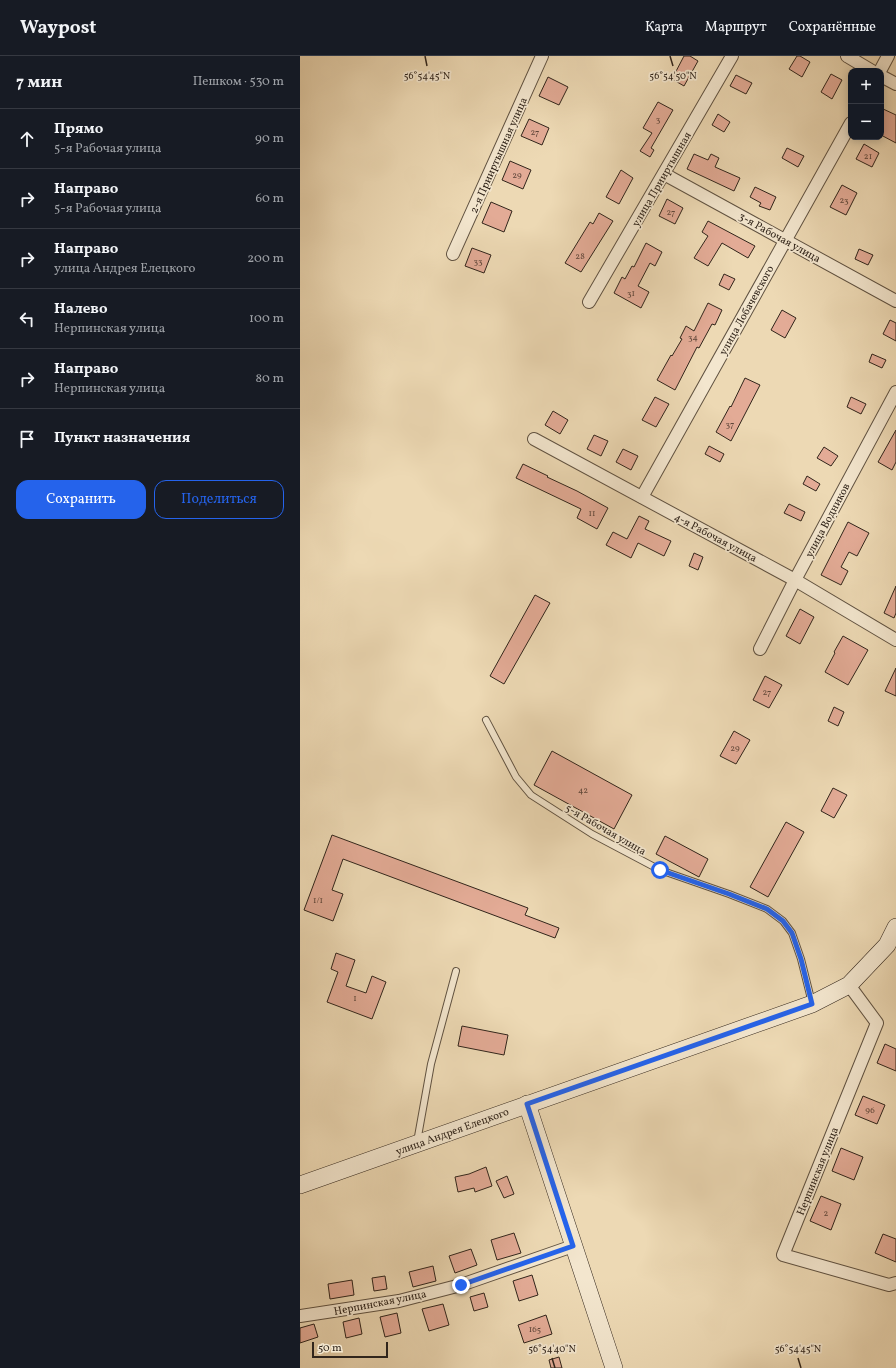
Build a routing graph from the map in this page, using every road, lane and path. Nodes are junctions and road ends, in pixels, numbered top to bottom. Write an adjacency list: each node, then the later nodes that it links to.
1 (542, 56): 12 (street, 2-я Прииртышная улица)
2 (732, 56): 10 (street, улица Прииртышная)
3 (847, 56): 5 (street)
4 (888, 56): 6 (street)
5 (867, 68)
6 (882, 68)
7 (884, 78): 8 (street)
8 (896, 84)
9 (848, 128): 11 (street, улица Лобачевского)
10 (664, 174): 11 (street, 3-я Рабочая улица); 14 (street, улица Прииртышная)
11 (785, 240): 13 (street, 3-я Рабочая улица); 17 (street, улица Лобачевского)
12 (453, 254)
13 (896, 301)
14 (590, 302)
15 (896, 392): 18 (street, улица Водников)
16 (534, 439): 17 (street, 4-я Рабочая улица)
17 (642, 497): 18 (street, 4-я Рабочая улица)
18 (795, 580): 19 (street, 4-я Рабочая улица); 20 (street, улица Водников)
19 (896, 640)
20 (760, 649)
21 (486, 720): 25 (lane, 5-я Рабочая улица)
22 (896, 927): 24 (main road, улица Андрея Елецкого)
23 (456, 971): 27 (lane)
24 (849, 985): 25 (main road, улица Андрея Елецкого); 30 (street, Нерпинская улица)
25 (812, 1004): 26 (main road, улица Андрея Елецкого)
26 (527, 1104): 27 (main road, улица Андрея Елецкого); 29 (main road)
27 (416, 1144): 28 (main road, улица Андрея Елецкого)
28 (300, 1185)
29 (573, 1246): 31 (street, Нерпинская улица); 32 (main road)
30 (896, 1283)
31 (300, 1316)
32 (614, 1368)

